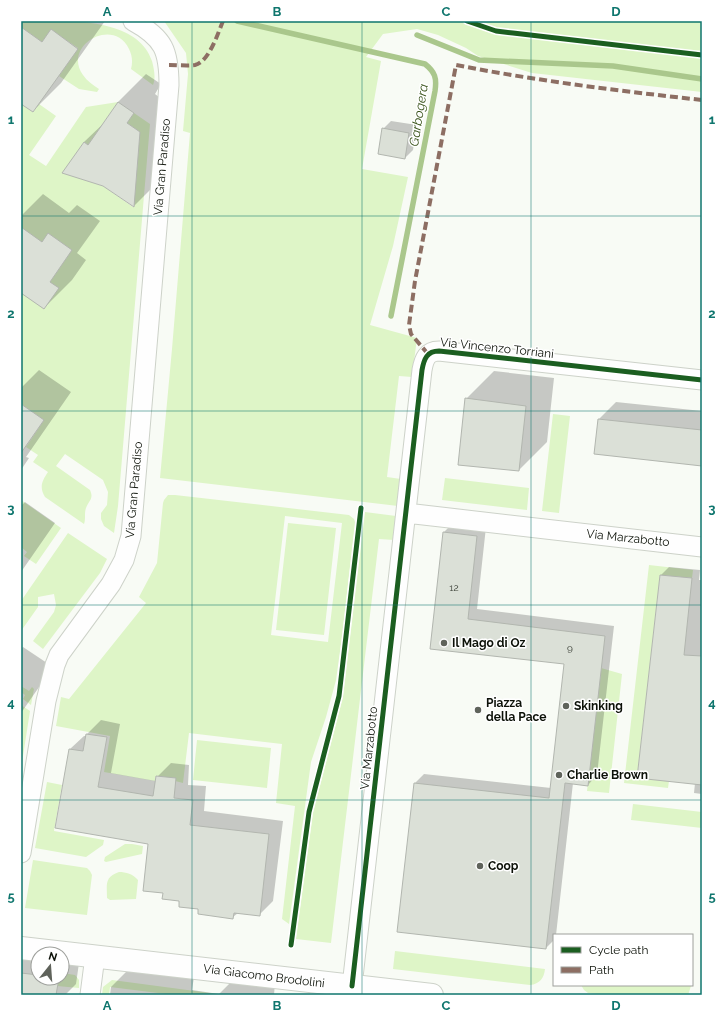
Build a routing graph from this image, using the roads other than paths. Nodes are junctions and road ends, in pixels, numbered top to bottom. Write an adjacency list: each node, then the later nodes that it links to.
1 (133, 21): 5 (street, Via Gran Paradiso)
2 (702, 380): 3 (street, Via Vincenzo Torriani)
3 (406, 513): 4 (street, Via Marzabotto); 8 (street, Via Marzabotto)
4 (702, 547)
5 (21, 853)
6 (21, 948): 7 (street, Via Giacomo Brodolini)
7 (95, 956): 8 (street, Via Giacomo Brodolini); 9 (street)
8 (352, 986): 10 (street, Via Giacomo Brodolini)
9 (90, 995)
10 (432, 995)

